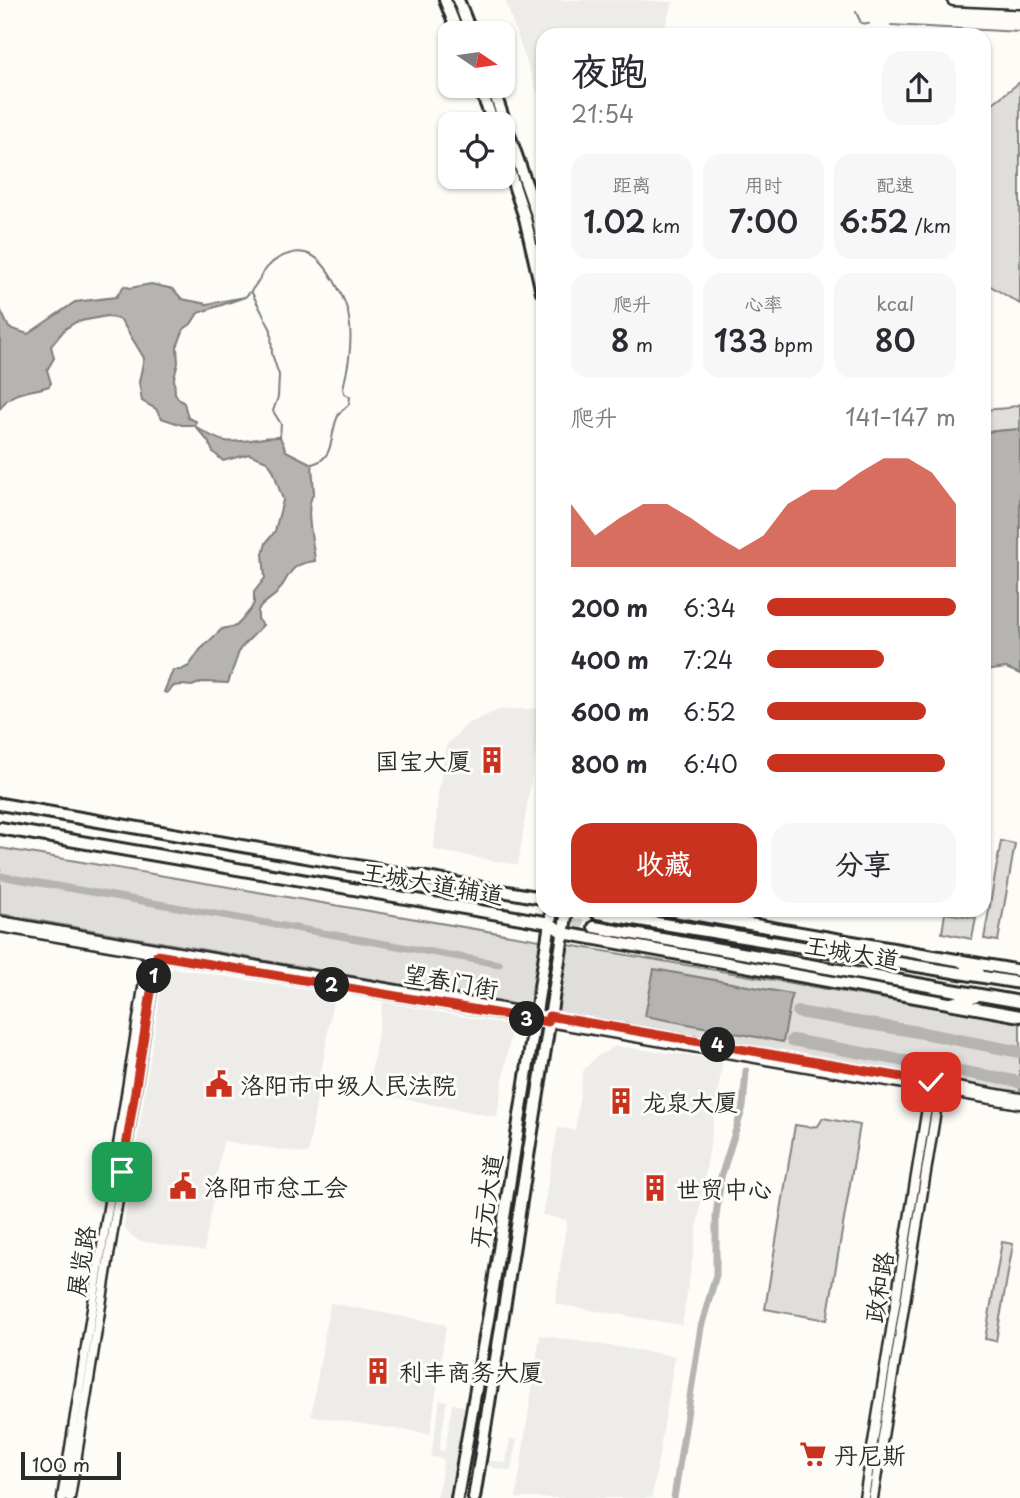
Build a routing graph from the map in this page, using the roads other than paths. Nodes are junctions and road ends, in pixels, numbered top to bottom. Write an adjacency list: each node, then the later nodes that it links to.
1 (445, 0): 5 (main road)
2 (458, 0): 6 (main road)
3 (953, 0): 4 (main road)
4 (1020, 3)
5 (453, 21)
6 (466, 21)
7 (496, 98): 9 (main road)
8 (515, 188): 10 (main road)
9 (536, 212)
10 (536, 266)
11 (0, 804): 13 (main road, 王城大道辅道)
12 (0, 828): 21 (main road, 王城大道辅道)
13 (536, 897)
14 (551, 917): 21 (main road, 开元大道)
15 (566, 917): 24 (main road, 开元大道)
16 (621, 917): 28 (main road, 王城大道)
17 (708, 917): 19 (main road)
18 (717, 917): 19 (main road)
19 (719, 919): 26 (main road)
20 (0, 921): 25 (street, 望春门街)
21 (550, 923): 24 (main road, 王城大道辅道); 34 (main road, 开元大道)
22 (0, 927): 25 (street, 望春门街)
23 (594, 927): 30 (main road, 王城大道)
24 (563, 933): 32 (main road, 王城大道辅道); 35 (main road, 开元大道)
25 (153, 951): 34 (street, 望春门街); 39 (street, 展览路); 40 (street, 展览路)
26 (959, 960): 27 (main road); 28 (main road)
27 (1020, 971)
28 (985, 977): 29 (main road, 王城大道)
29 (1020, 983)
30 (981, 996): 31 (main road, 王城大道); 32 (main road)
31 (1020, 1002)
32 (951, 1003): 33 (main road, 王城大道辅道)
33 (1020, 1016)
34 (535, 1017): 35 (street, 望春门街); 41 (main road, 开元大道)
35 (548, 1019): 36 (street, 望春门街); 42 (main road, 开元大道)
36 (936, 1086): 37 (street, 望春门街); 38 (street, 望春门街); 43 (street, 政和路); 44 (street, 政和路)
37 (1020, 1098)
38 (1020, 1104)
39 (62, 1498)
40 (70, 1498)
41 (457, 1498)
42 (474, 1498)
43 (864, 1498)
44 (873, 1498)

